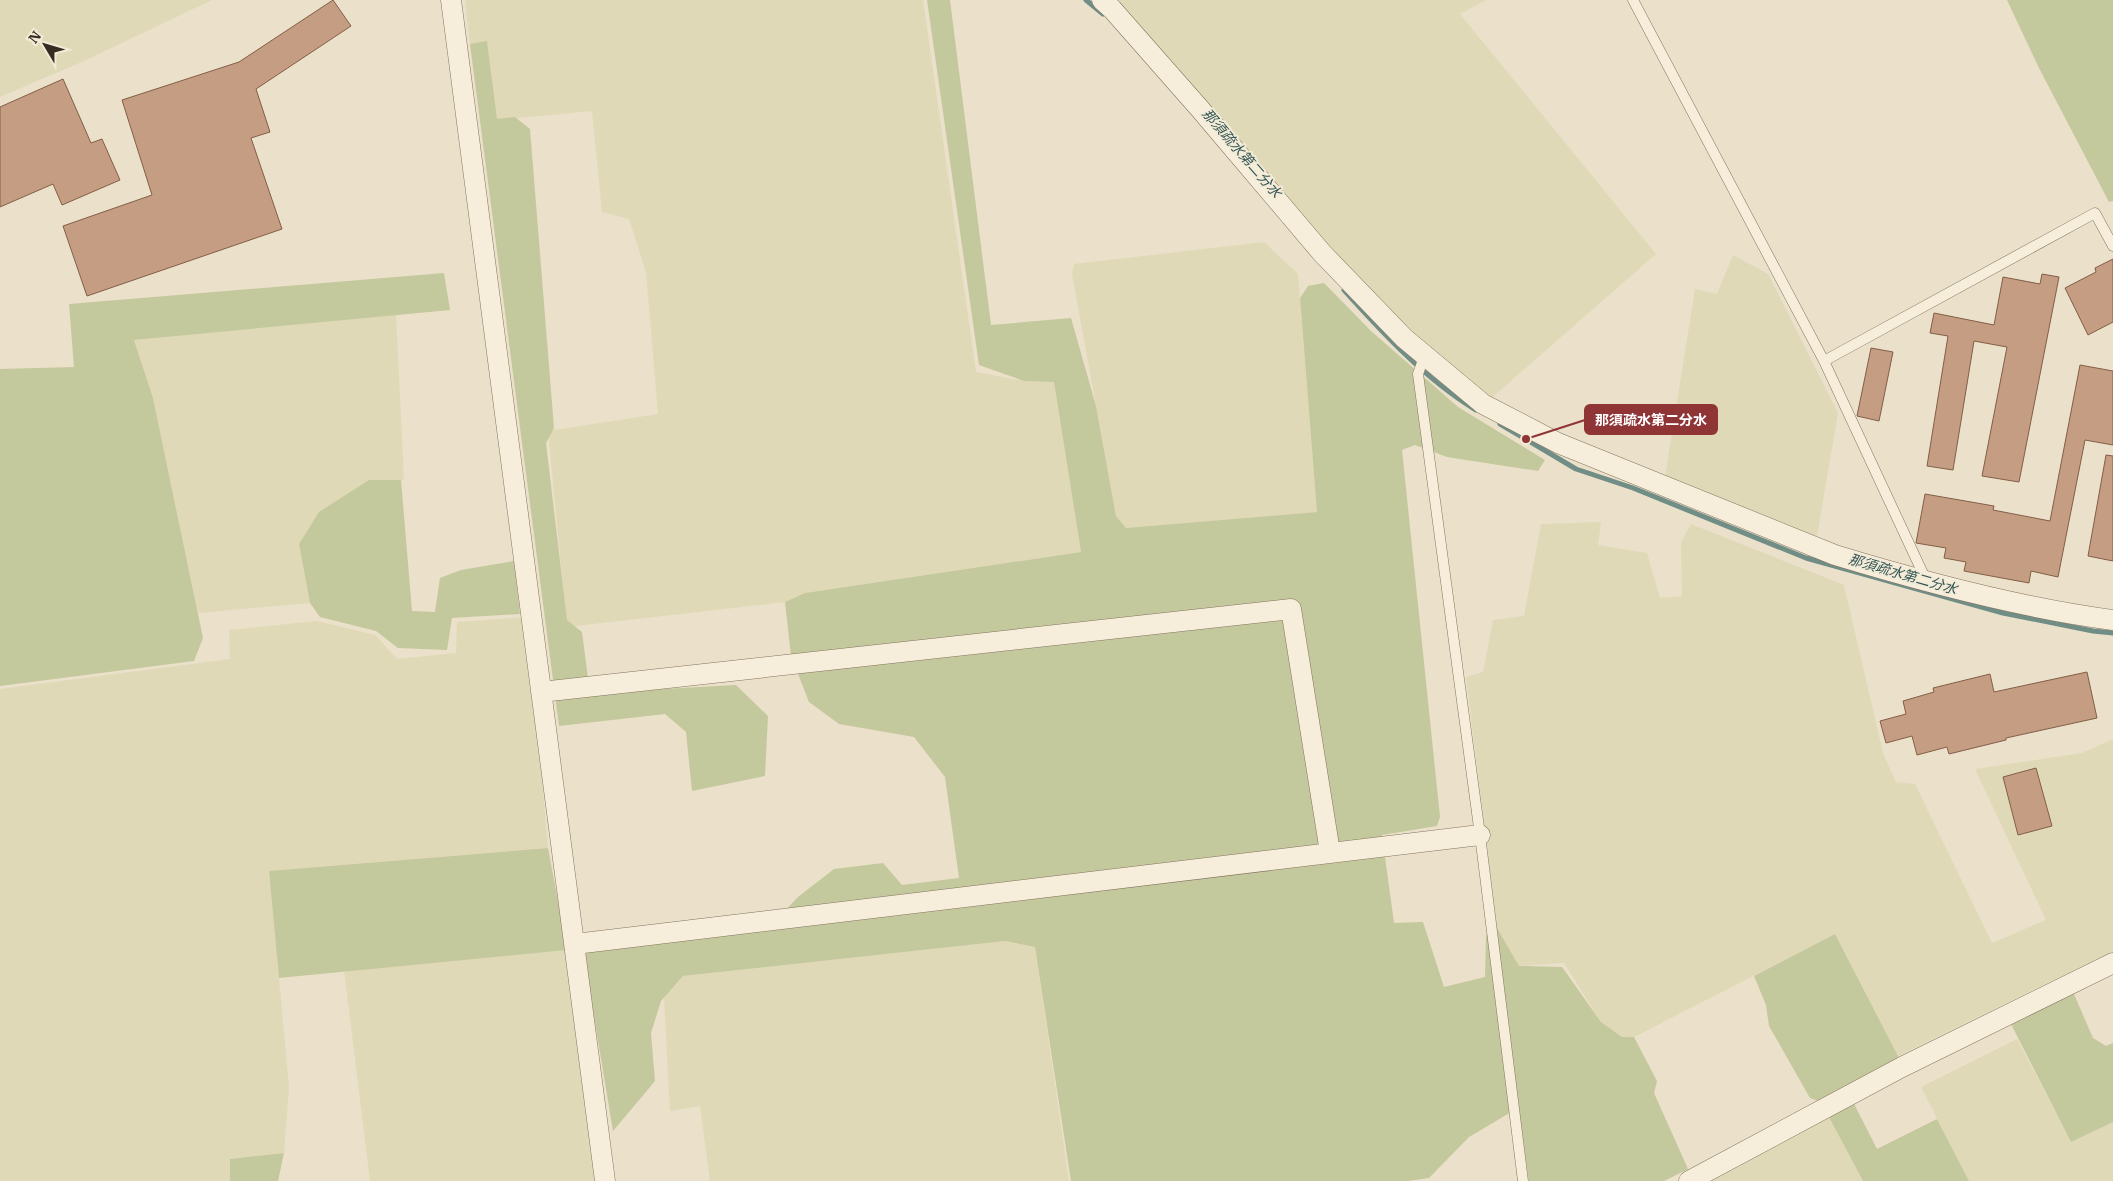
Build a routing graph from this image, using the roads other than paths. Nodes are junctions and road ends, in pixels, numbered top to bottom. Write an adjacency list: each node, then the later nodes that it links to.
1 (451, 0): 9 (street)
2 (1102, 0): 5 (street)
3 (1633, 0): 6 (lane)
4 (2113, 246): 6 (lane)
5 (1424, 356): 7 (street); 10 (lane)
6 (1824, 360): 7 (lane)
7 (1926, 580): 8 (street)
8 (2113, 620)
9 (541, 692): 11 (street); 12 (street)
10 (1480, 835): 11 (street); 15 (lane)
11 (1330, 852): 12 (street)
12 (575, 944): 14 (street)
13 (2113, 963): 16 (street)
14 (605, 1181)
15 (1523, 1181)
16 (1690, 1181)

